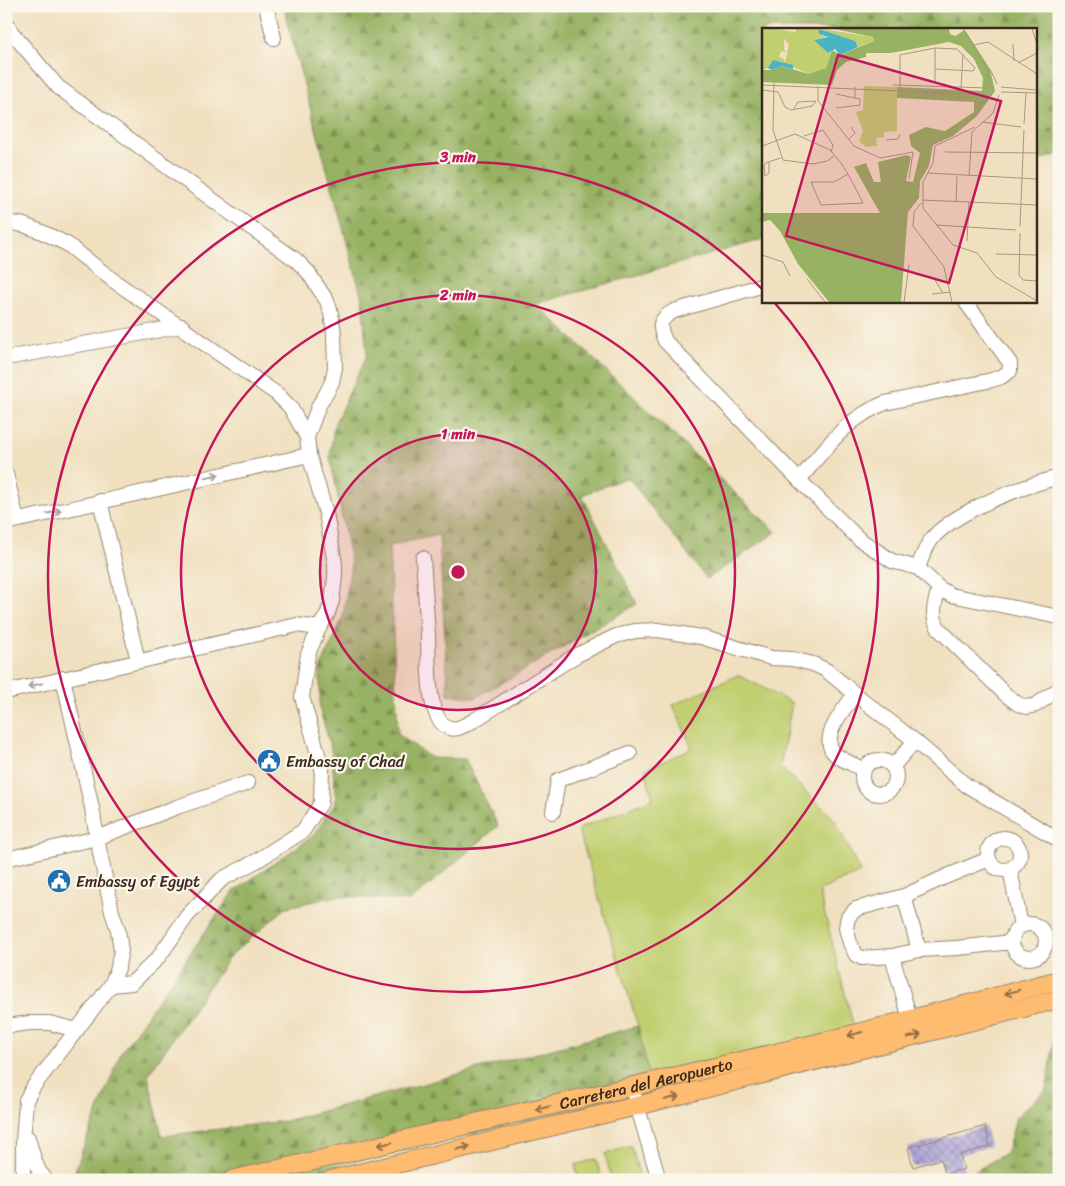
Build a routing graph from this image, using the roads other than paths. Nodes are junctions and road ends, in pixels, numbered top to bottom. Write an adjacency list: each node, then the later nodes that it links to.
1 (266, 6): 3 (street)
2 (6, 23): 9 (street)
3 (274, 38)
4 (6, 222): 7 (street)
5 (762, 286): 13 (street)
6 (966, 302): 13 (street)
7 (182, 326): 8 (street); 9 (street)
8 (6, 358)
9 (307, 437): 10 (street)
10 (309, 455): 14 (street, one-way to 10); 20 (street)
11 (6, 474): 15 (street)
12 (1059, 477): 17 (street)
13 (799, 480): 17 (street)
14 (100, 501): 15 (street, one-way to 14); 21 (street)
15 (12, 522)
16 (423, 558): 25 (street)
17 (918, 568): 18 (street)
18 (939, 588): 19 (street); 23 (street)
19 (1059, 617)
20 (319, 628): 21 (street); 45 (street)
21 (138, 661): 22 (street)
22 (63, 678): 24 (street, one-way to 24); 33 (street)
23 (1059, 689)
24 (6, 692)
25 (855, 694): 26 (street); 29 (street)
26 (915, 741): 28 (street); 32 (street)
27 (630, 753): 31 (street)
28 (893, 766): 29 (street); 29 (street)
29 (864, 770)
30 (248, 783): 33 (street)
31 (554, 812)
32 (1022, 819): 34 (street); 35 (street)
33 (97, 838): 36 (street); 45 (street)
34 (1014, 840): 37 (street); 38 (street)
35 (1059, 840)
36 (6, 859)
37 (989, 859): 38 (street); 39 (street)
38 (1010, 869): 40 (street)
39 (904, 896): 42 (street); 43 (street)
40 (1021, 926): 41 (street); 41 (street)
41 (1012, 942): 42 (street)
42 (919, 950): 43 (street)
43 (892, 956): 47 (street)
44 (1059, 980): 47 (main road, Carretera del Aeropuerto, one-way to 47)
45 (110, 985): 49 (street)
46 (1059, 999): 51 (main road, Carretera del Aeropuerto, one-way to 46)
47 (910, 1020): 50 (main road, Carretera del Aeropuerto, one-way to 50)
48 (6, 1026): 49 (street)
49 (77, 1030): 52 (street)
50 (632, 1088): 51 (street); 53 (main road, Carretera del Aeropuerto, one-way to 53)
51 (637, 1106): 54 (main road, Carretera del Aeropuerto, one-way to 51); 59 (street)
52 (25, 1128): 55 (street); 56 (street)
53 (434, 1132): 54 (main road); 57 (main road, Carretera del Aeropuerto, one-way to 57)
54 (438, 1153): 58 (main road, Carretera del Aeropuerto)
55 (23, 1180)
56 (46, 1180)
57 (232, 1180)
58 (330, 1180)
59 (659, 1180)

